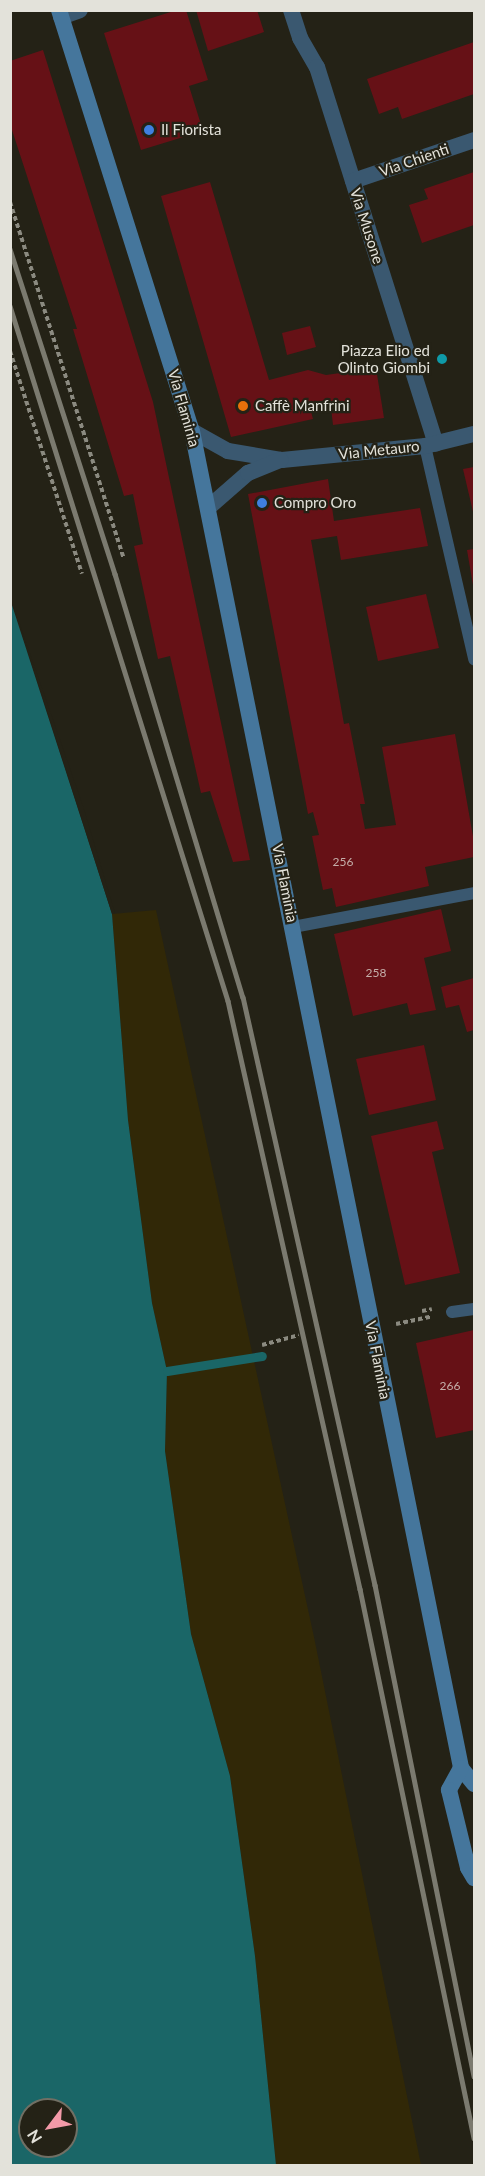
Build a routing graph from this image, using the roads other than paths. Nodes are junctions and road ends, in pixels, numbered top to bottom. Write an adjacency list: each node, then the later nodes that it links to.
1 (80, 10): 3 (street)
2 (291, 10): 5 (street, Via Musone)
3 (60, 14): 6 (main road, Via Flaminia)
4 (474, 140): 5 (street, Via Chienti)
5 (353, 181): 8 (street, Via Musone)
6 (192, 431): 9 (street, Via Metauro); 10 (main road, Via Flaminia)
7 (474, 434): 8 (street, Via Metauro)
8 (431, 445): 9 (street, Via Metauro); 11 (lane)
9 (282, 460): 10 (street, Via Metauro)
10 (209, 507): 13 (main road, Via Flaminia)
11 (474, 659)
12 (474, 893): 13 (lane)
13 (293, 927): 16 (main road, Via Flaminia)
14 (474, 1309): 15 (lane)
15 (452, 1312)
16 (468, 1767): 17 (main road, Via Flaminia); 18 (main road)
17 (474, 1784)
18 (474, 1878)

